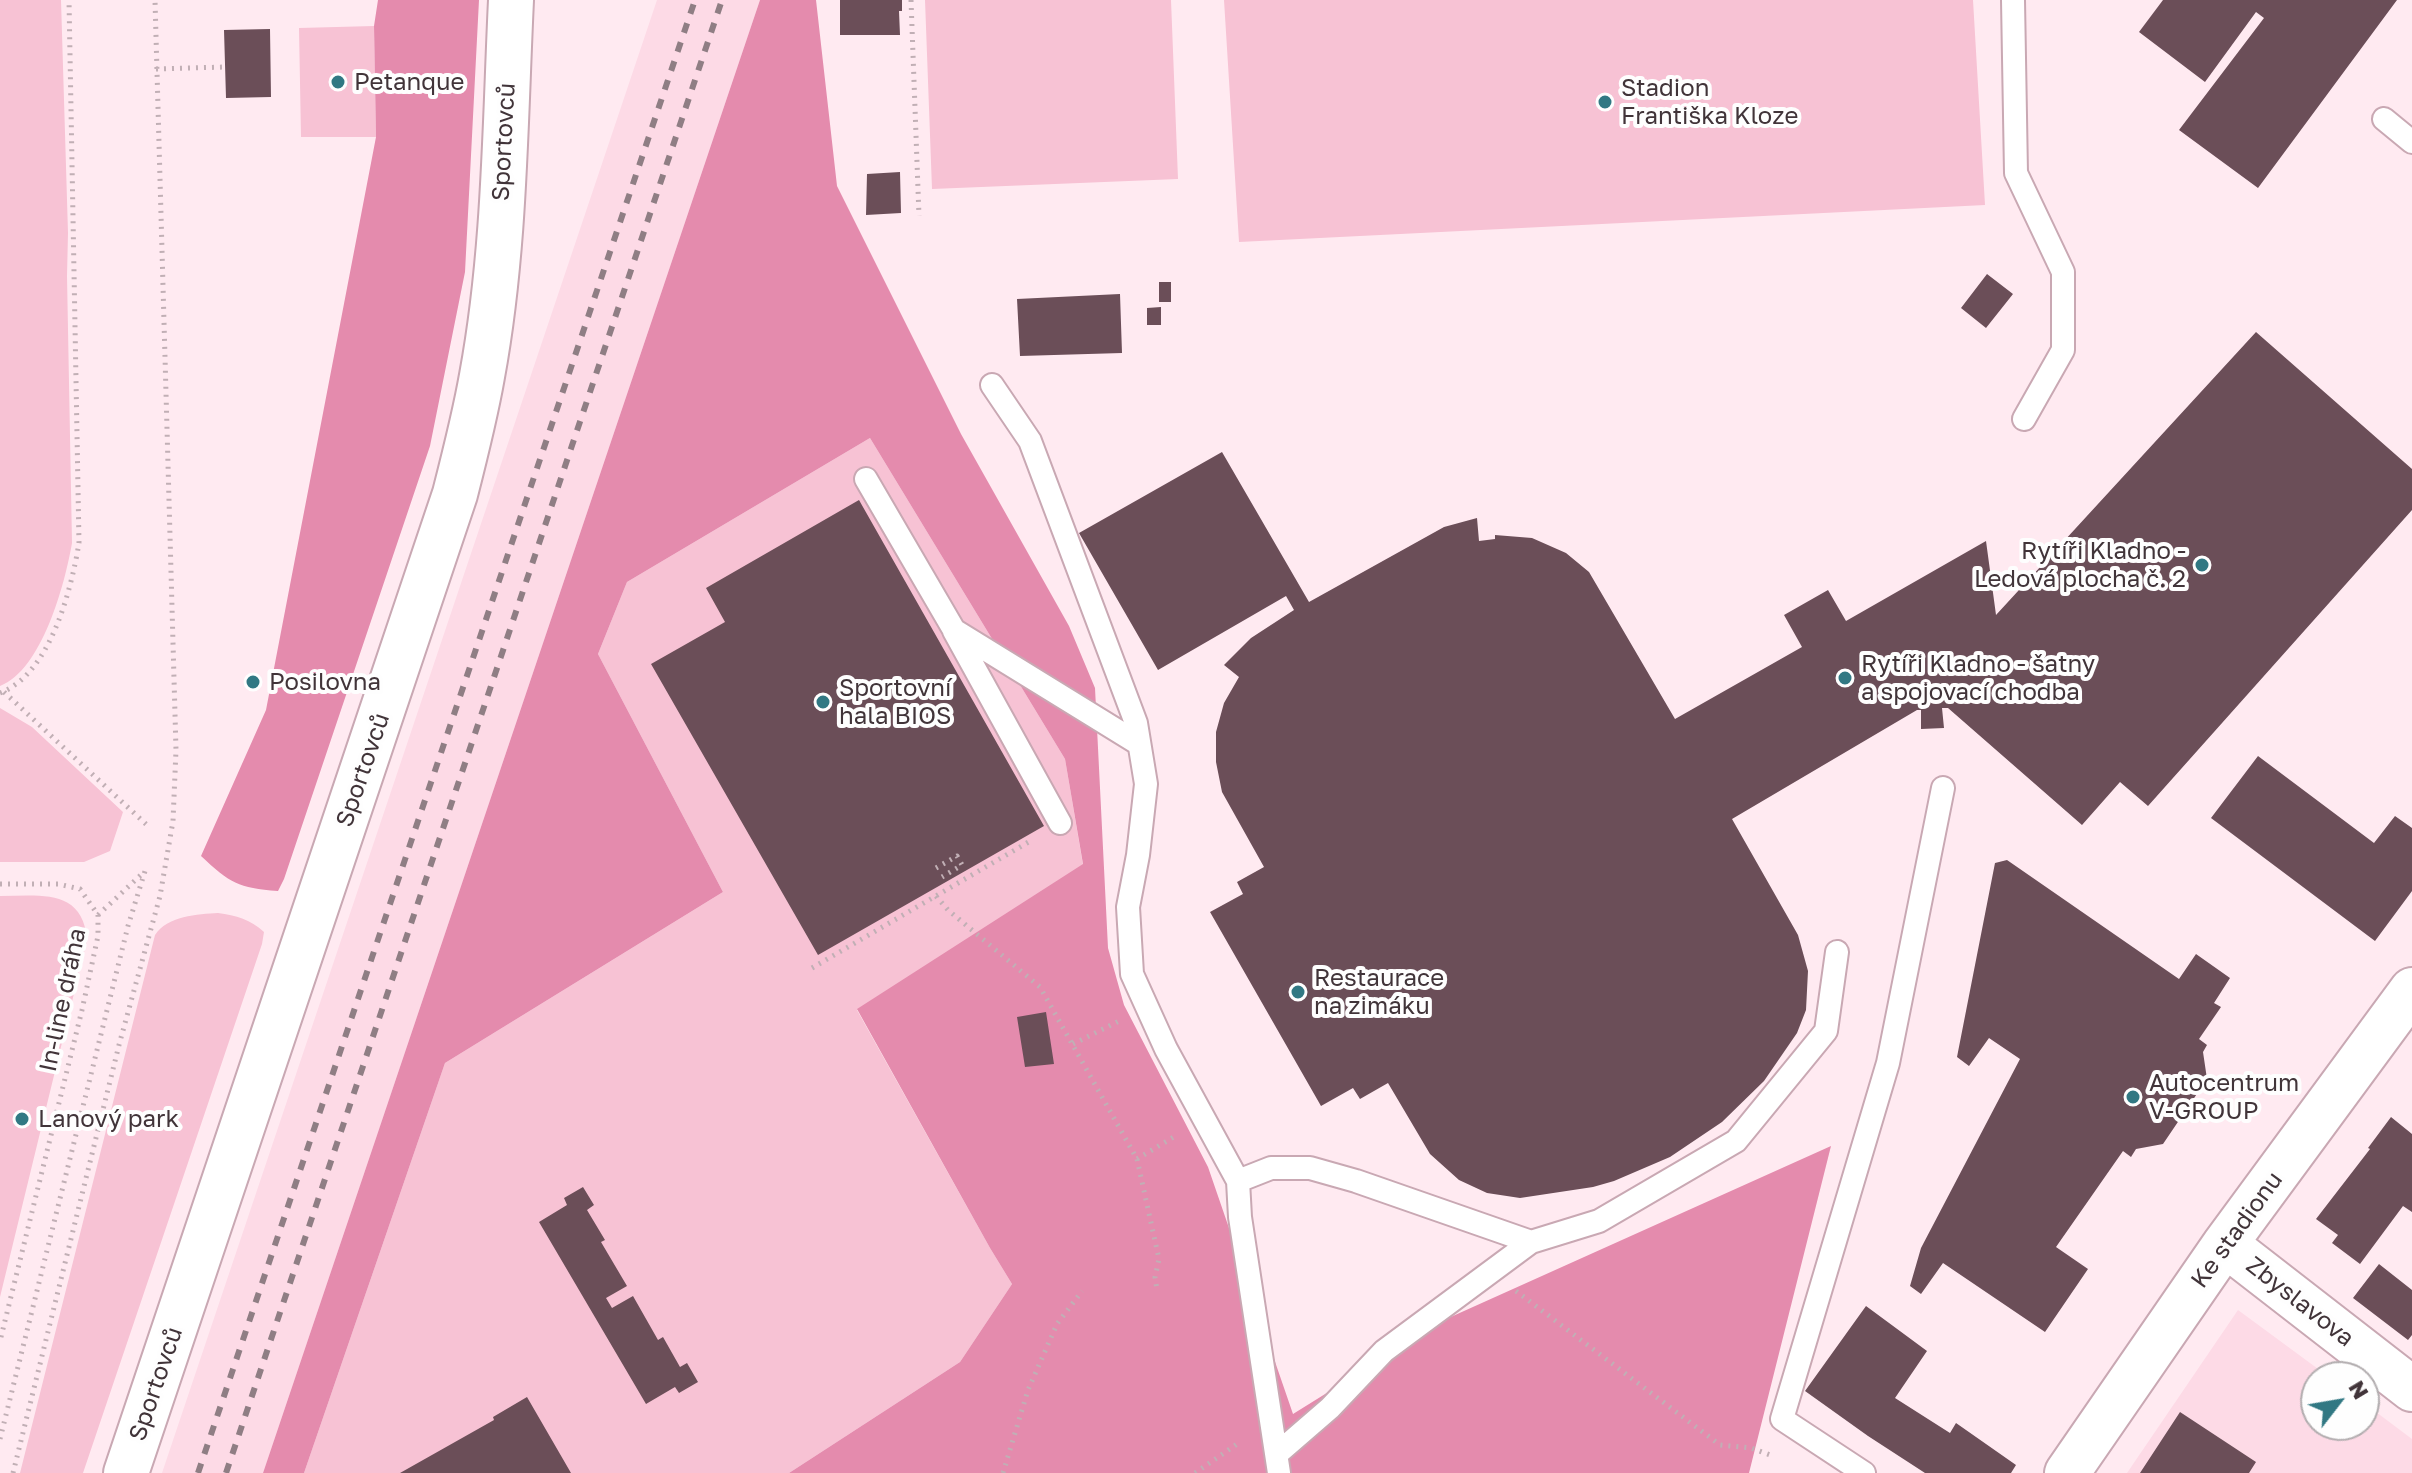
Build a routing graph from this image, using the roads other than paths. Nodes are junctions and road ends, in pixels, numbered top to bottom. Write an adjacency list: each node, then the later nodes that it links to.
1 (511, 0): 19 (street, Sportovců)
2 (2013, 0): 6 (lane)
3 (2384, 119): 4 (lane)
4 (2412, 142)
5 (992, 385): 9 (lane)
6 (2024, 419)
7 (866, 479): 8 (lane)
8 (954, 630): 9 (lane); 11 (lane)
9 (1139, 744): 14 (lane)
10 (1943, 788): 20 (lane)
11 (1060, 823)
12 (1837, 952): 15 (lane)
13 (2412, 990): 16 (street, Ke stadionu)
14 (1238, 1181): 15 (lane); 18 (lane)
15 (1531, 1242): 18 (lane)
16 (2225, 1244): 17 (street, Zbyslavova); 21 (street, Ke stadionu)
17 (2412, 1389)
18 (1278, 1463)
19 (126, 1473)
20 (1864, 1473)
21 (2067, 1473)

